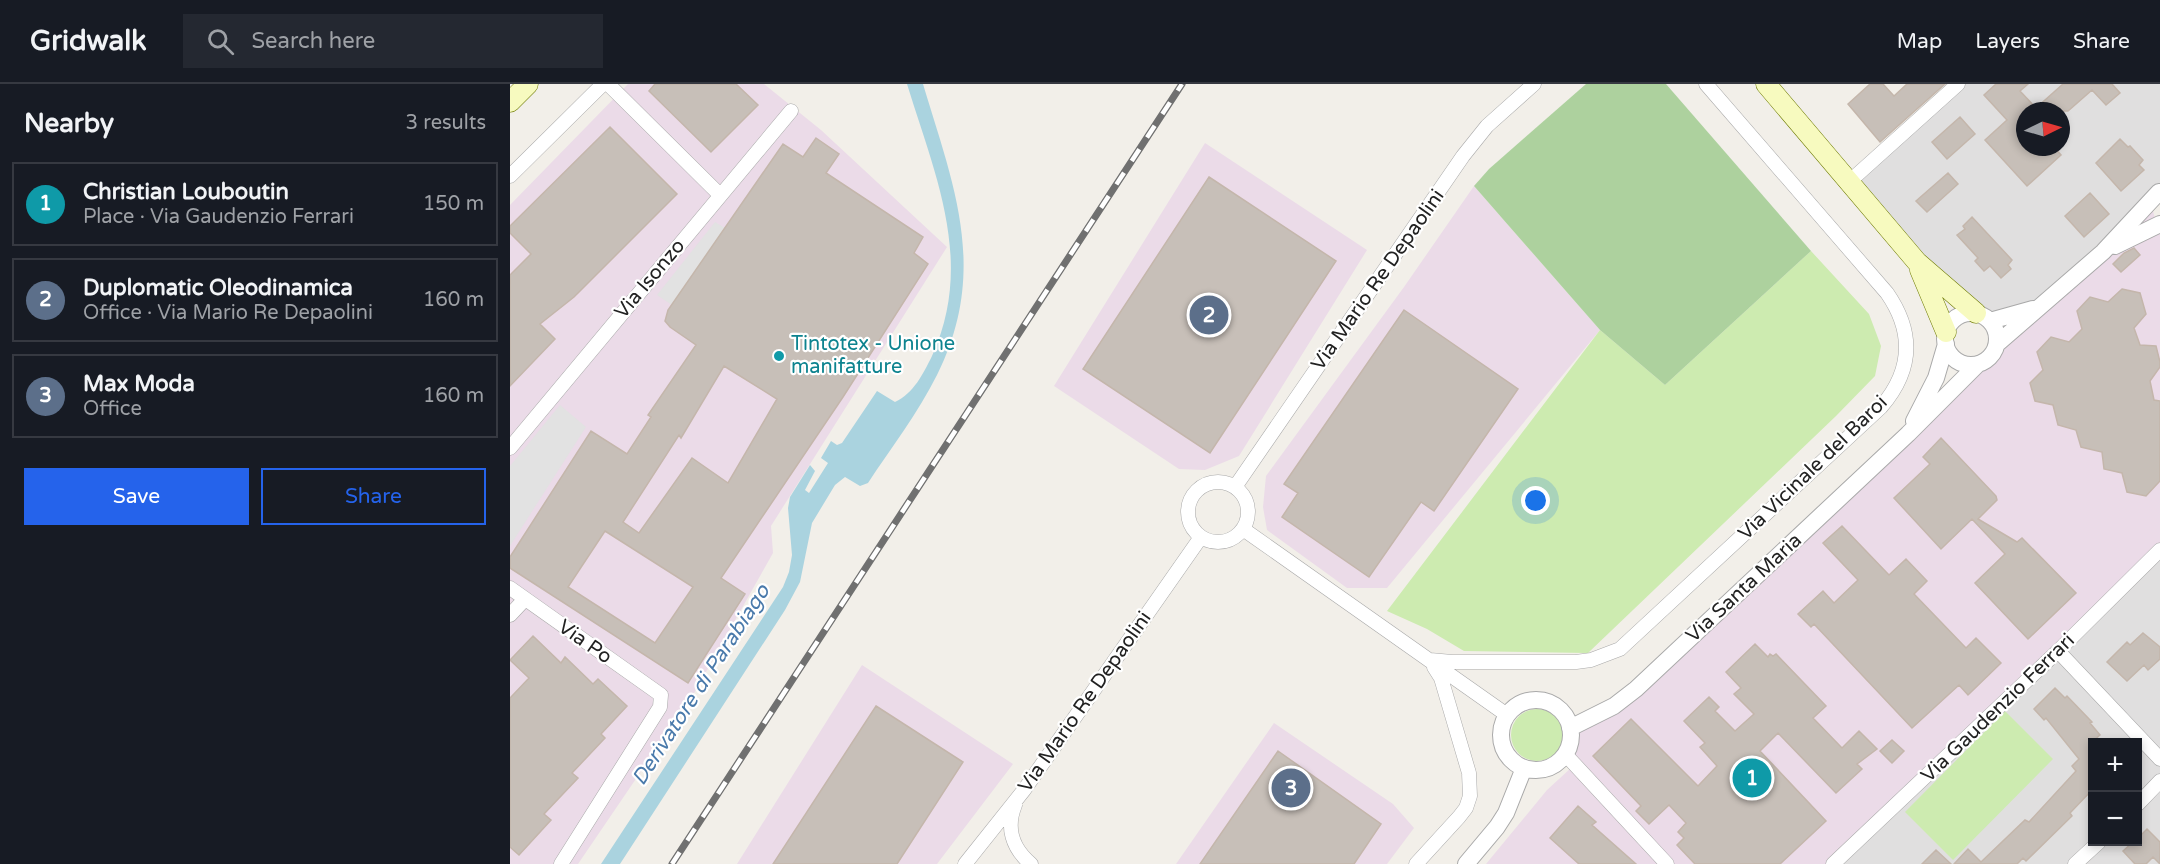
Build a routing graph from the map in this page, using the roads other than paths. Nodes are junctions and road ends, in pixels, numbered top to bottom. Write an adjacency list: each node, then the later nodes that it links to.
1 (528, 84): 7 (main road)
2 (605, 84): 9 (street); 12 (street)
3 (1534, 84): 23 (street, Via Mario Re Depaolini)
4 (1706, 84): 31 (street, Via Vicinale del Baroi)
5 (1766, 84): 10 (main road)
6 (1958, 84): 10 (street)
7 (510, 102)
8 (791, 111): 12 (street, Via Isonzo)
9 (510, 176)
10 (1849, 182): 15 (main road)
11 (2159, 191): 13 (street, Via Santa Maria); 14 (street, Via Santa Maria)
12 (720, 195): 22 (street, Via Isonzo)
13 (2160, 223): 14 (street, Via Santa Maria)
14 (2103, 252): 16 (street, Via Santa Maria)
15 (1917, 262): 17 (main road); 18 (main road)
16 (2042, 306): 17 (street, Via Santa Maria); 19 (street, Via Santa Maria)
17 (1983, 317): 18 (street, Via Santa Maria); 19 (street)
18 (1946, 338): 20 (street); 21 (street, Via Santa Maria)
19 (1997, 344): 20 (street, Via Santa Maria)
20 (1977, 365): 21 (street, Via Santa Maria)
21 (1908, 434): 33 (street, Via Santa Maria)
22 (510, 448)
23 (1235, 487): 24 (street); 25 (street)
24 (1243, 529): 25 (street); 31 (street)
25 (1201, 537): 38 (street, Via Mario Re Depaolini)
26 (2160, 550): 30 (street, Via Gaudenzio Ferrari)
27 (510, 588): 28 (street, Via Po)
28 (525, 599): 29 (street); 42 (street, Via Po)
29 (510, 615)
30 (2058, 651): 35 (street); 41 (street, Via Gaudenzio Ferrari)
31 (1430, 660): 32 (street); 45 (street)
32 (1507, 715): 33 (street); 36 (street)
33 (1570, 728): 34 (street)
34 (1565, 754): 36 (street); 47 (street)
35 (2160, 759)
36 (1524, 768): 46 (street)
37 (2160, 781): 39 (street)
38 (1024, 790): 43 (street, Via Mario Re Depaolini); 44 (street)
39 (2142, 800)
40 (2094, 846): 48 (street)
41 (1840, 862)
42 (561, 864)
43 (965, 864)
44 (1031, 864)
45 (1416, 864)
46 (1466, 864)
47 (1667, 864)
48 (2075, 864)

